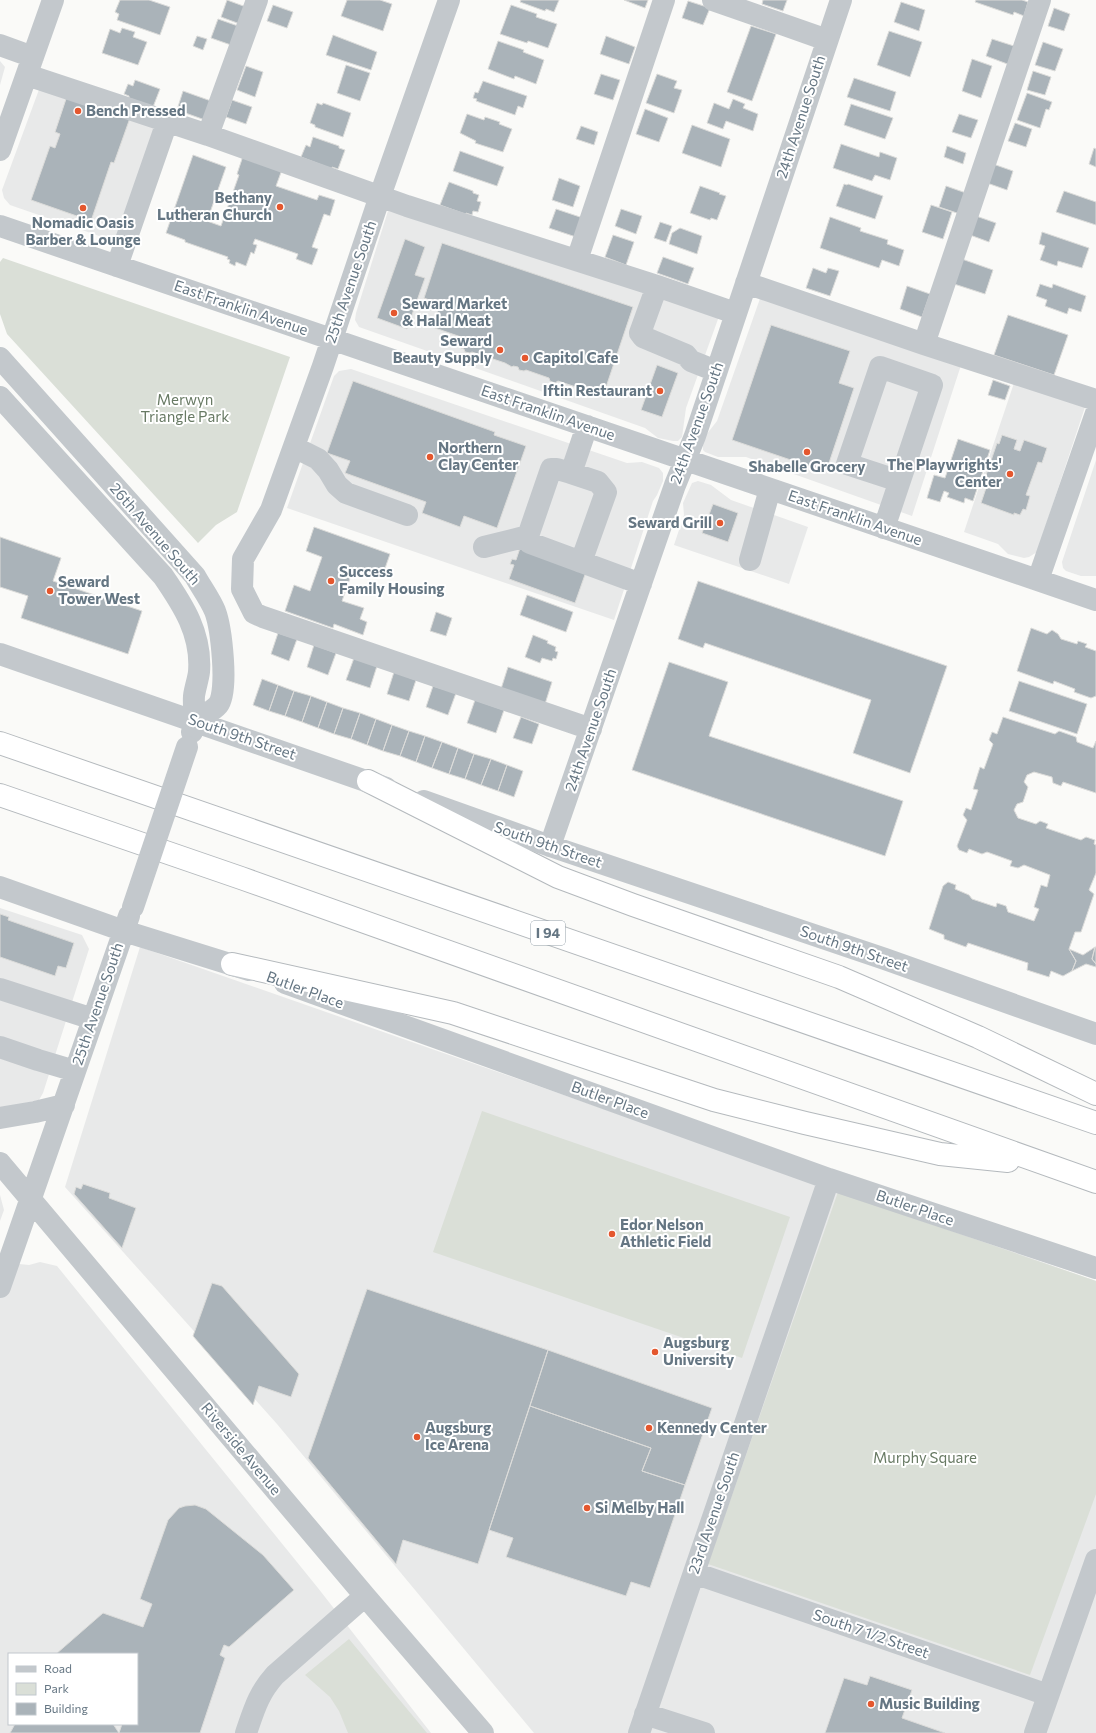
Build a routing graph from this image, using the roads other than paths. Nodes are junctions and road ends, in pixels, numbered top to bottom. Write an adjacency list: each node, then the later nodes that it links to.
1 (53, 0): 10 (street)
2 (257, 0): 12 (street)
3 (449, 0): 14 (street, 25th Avenue South)
4 (664, 0): 16 (street)
5 (713, 0): 8 (street)
6 (841, 0): 8 (street, 24th Avenue South)
7 (1040, 0): 22 (street)
8 (827, 40): 18 (street, 24th Avenue South)
9 (0, 45): 10 (street)
10 (30, 66): 11 (street); 13 (street)
11 (167, 122): 12 (street); 17 (street)
12 (208, 135): 14 (street)
13 (0, 150)
14 (380, 196): 16 (street); 21 (street, 25th Avenue South)
15 (0, 226): 17 (street, East Franklin Avenue)
16 (577, 260): 19 (street)
17 (117, 266): 21 (street, East Franklin Avenue)
18 (746, 283): 20 (street, 24th Avenue South); 22 (street)
19 (657, 286): 20 (street); 24 (street)
20 (735, 313): 24 (street, 24th Avenue South)
21 (332, 339): 28 (street, East Franklin Avenue); 29 (street, 25th Avenue South)
22 (924, 344): 26 (street)
23 (0, 358): 44 (street, 26th Avenue South)
24 (716, 371): 30 (street, 24th Avenue South)
25 (0, 397): 44 (street, 26th Avenue South)
26 (1096, 400)
27 (1096, 413): 40 (street)
28 (587, 426): 30 (street, East Franklin Avenue); 31 (street)
29 (294, 447): 34 (street); 45 (street, 25th Avenue South)
30 (685, 460): 33 (street, East Franklin Avenue); 41 (street, 24th Avenue South)
31 (571, 473): 36 (street); 39 (street)
32 (899, 481): 32 (street); 35 (street)
33 (770, 489): 35 (street, East Franklin Avenue); 38 (street)
34 (407, 515)
35 (884, 528): 40 (street, East Franklin Avenue)
36 (528, 536): 37 (street); 39 (street)
37 (484, 547)
38 (750, 560)
39 (581, 562): 41 (street)
40 (1038, 580): 42 (street, East Franklin Avenue)
41 (641, 584): 45 (street, 24th Avenue South)
42 (1096, 600)
43 (0, 654): 44 (street, South 9th Street)
44 (196, 721): 47 (street, South 9th Street); 51 (street, 25th Avenue South, bridge)
45 (591, 730): 49 (street, 24th Avenue South)
46 (0, 743): 61 (highway, I 94)
47 (368, 781): 49 (street, South 9th Street); 58 (highway)
48 (0, 795): 63 (highway)
49 (550, 846): 55 (street, South 9th Street)
50 (0, 887): 51 (street, Butler Place)
51 (124, 931): 52 (street, Butler Place); 54 (street, 25th Avenue South)
52 (232, 964): 63 (highway); 64 (street, Butler Place)
53 (0, 990): 54 (street)
54 (93, 1019): 57 (street, 25th Avenue South)
55 (1096, 1034)
56 (0, 1046): 57 (street)
57 (75, 1071): 59 (street, 25th Avenue South)
58 (1096, 1094)
59 (64, 1105): 60 (street); 66 (street, 25th Avenue South)
60 (0, 1118)
61 (1096, 1123)
62 (0, 1163): 66 (street, Riverside Avenue)
63 (1043, 1164): 65 (highway)
64 (829, 1179): 68 (street, Butler Place); 71 (street, 23rd Avenue South)
65 (1096, 1182)
66 (31, 1199): 67 (street, 25th Avenue South); 72 (street, Riverside Avenue)
67 (4, 1264): 69 (street, 25th Avenue South)
68 (1096, 1268)
69 (0, 1287)
70 (1096, 1560): 73 (street)
71 (694, 1573): 73 (street, South 7 1/2 Street); 74 (street, 23rd Avenue South)
72 (365, 1596): 75 (street); 76 (street, Riverside Avenue)
73 (1048, 1695): 78 (street)
74 (642, 1723): 77 (street)
75 (246, 1733)
76 (483, 1733)
77 (704, 1733)
78 (1035, 1733)

